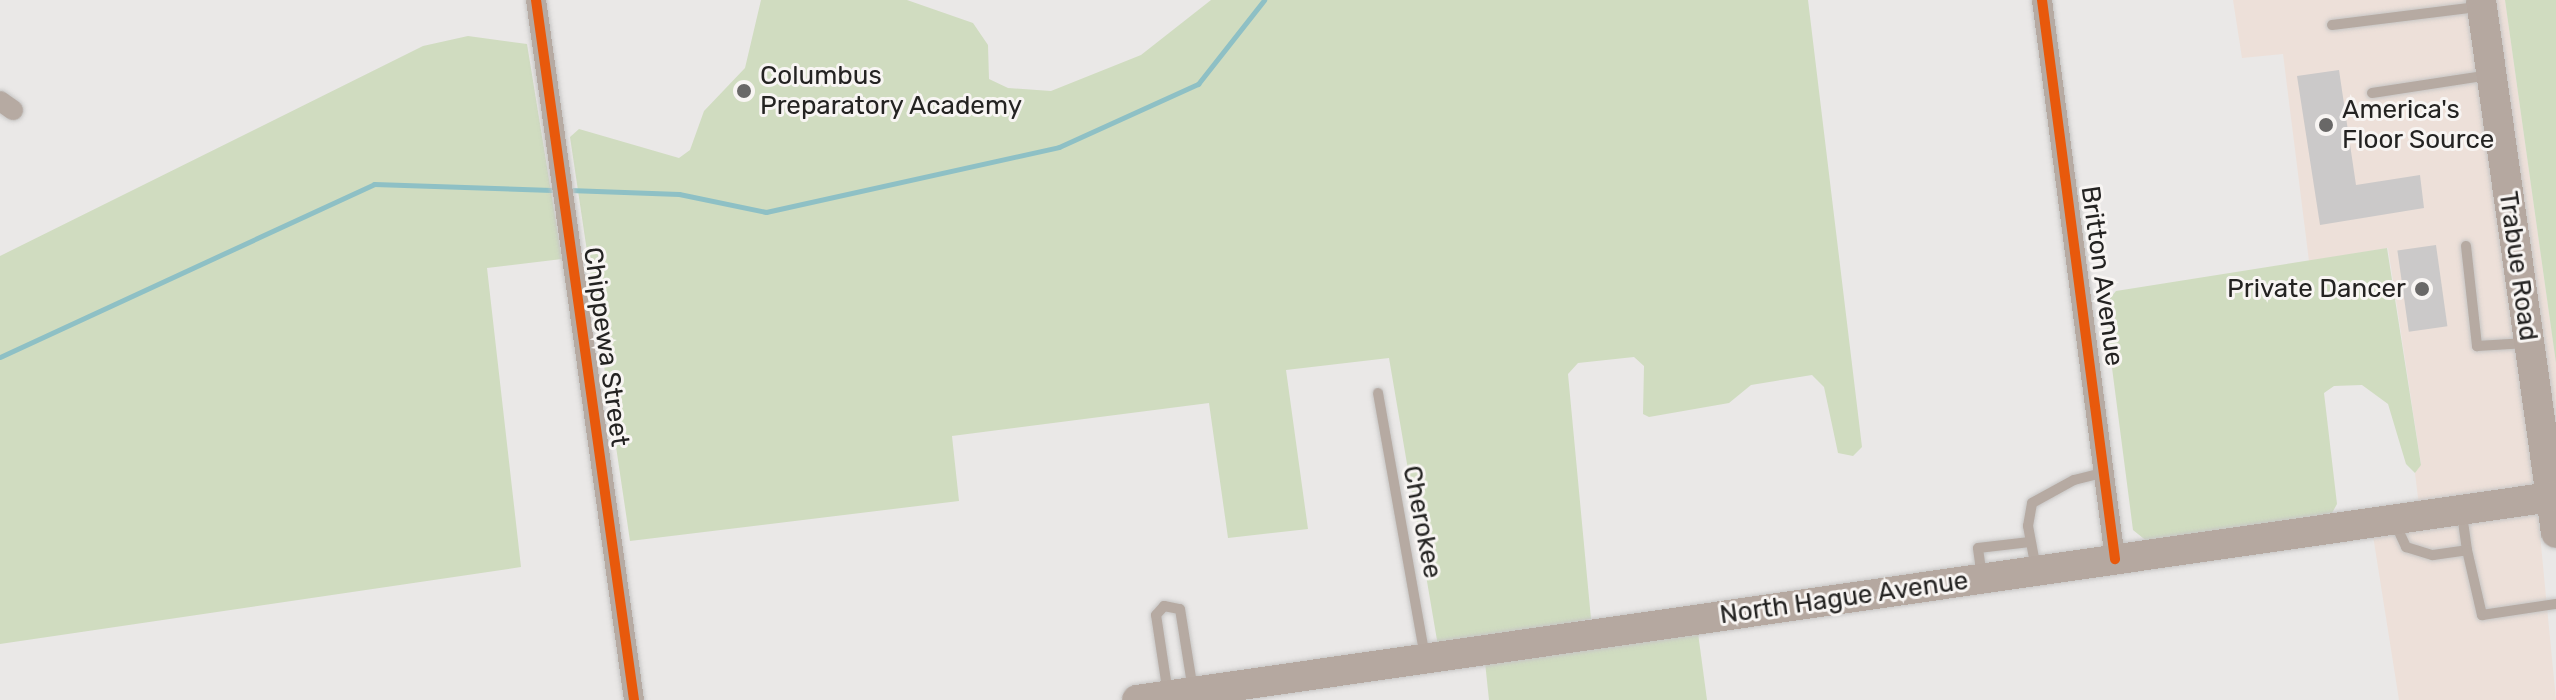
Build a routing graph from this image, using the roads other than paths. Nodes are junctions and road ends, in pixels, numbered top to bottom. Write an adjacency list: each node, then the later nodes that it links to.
1 (536, 0): 21 (street, Chippewa Street)
2 (2042, 0): 10 (street, Britton Avenue)
3 (2481, 3): 4 (lane); 5 (main road, Trabue Road)
4 (2332, 25)
5 (2491, 74): 6 (lane); 8 (main road, Trabue Road)
6 (2372, 93)
7 (2466, 246): 8 (lane)
8 (2529, 343): 11 (main road, Trabue Road)
9 (1378, 393): 19 (lane, Cherokee)
10 (2107, 471): 16 (lane); 17 (street, Britton Avenue)
11 (2554, 496): 12 (main road, North Hague Avenue); 14 (main road, Trabue Road)
12 (2462, 509): 13 (main road, North Hague Avenue); 15 (lane)
13 (2394, 519): 15 (lane); 17 (main road, North Hague Avenue)
14 (2556, 533)
15 (2467, 550): 18 (lane)
16 (2034, 556): 17 (main road, North Hague Avenue); 19 (main road, North Hague Avenue)
17 (2115, 559)
18 (2556, 604)
19 (1425, 659): 20 (main road, North Hague Avenue)
20 (1181, 694): 20 (lane); 22 (main road, North Hague Avenue)
21 (634, 700)
22 (1137, 700)

